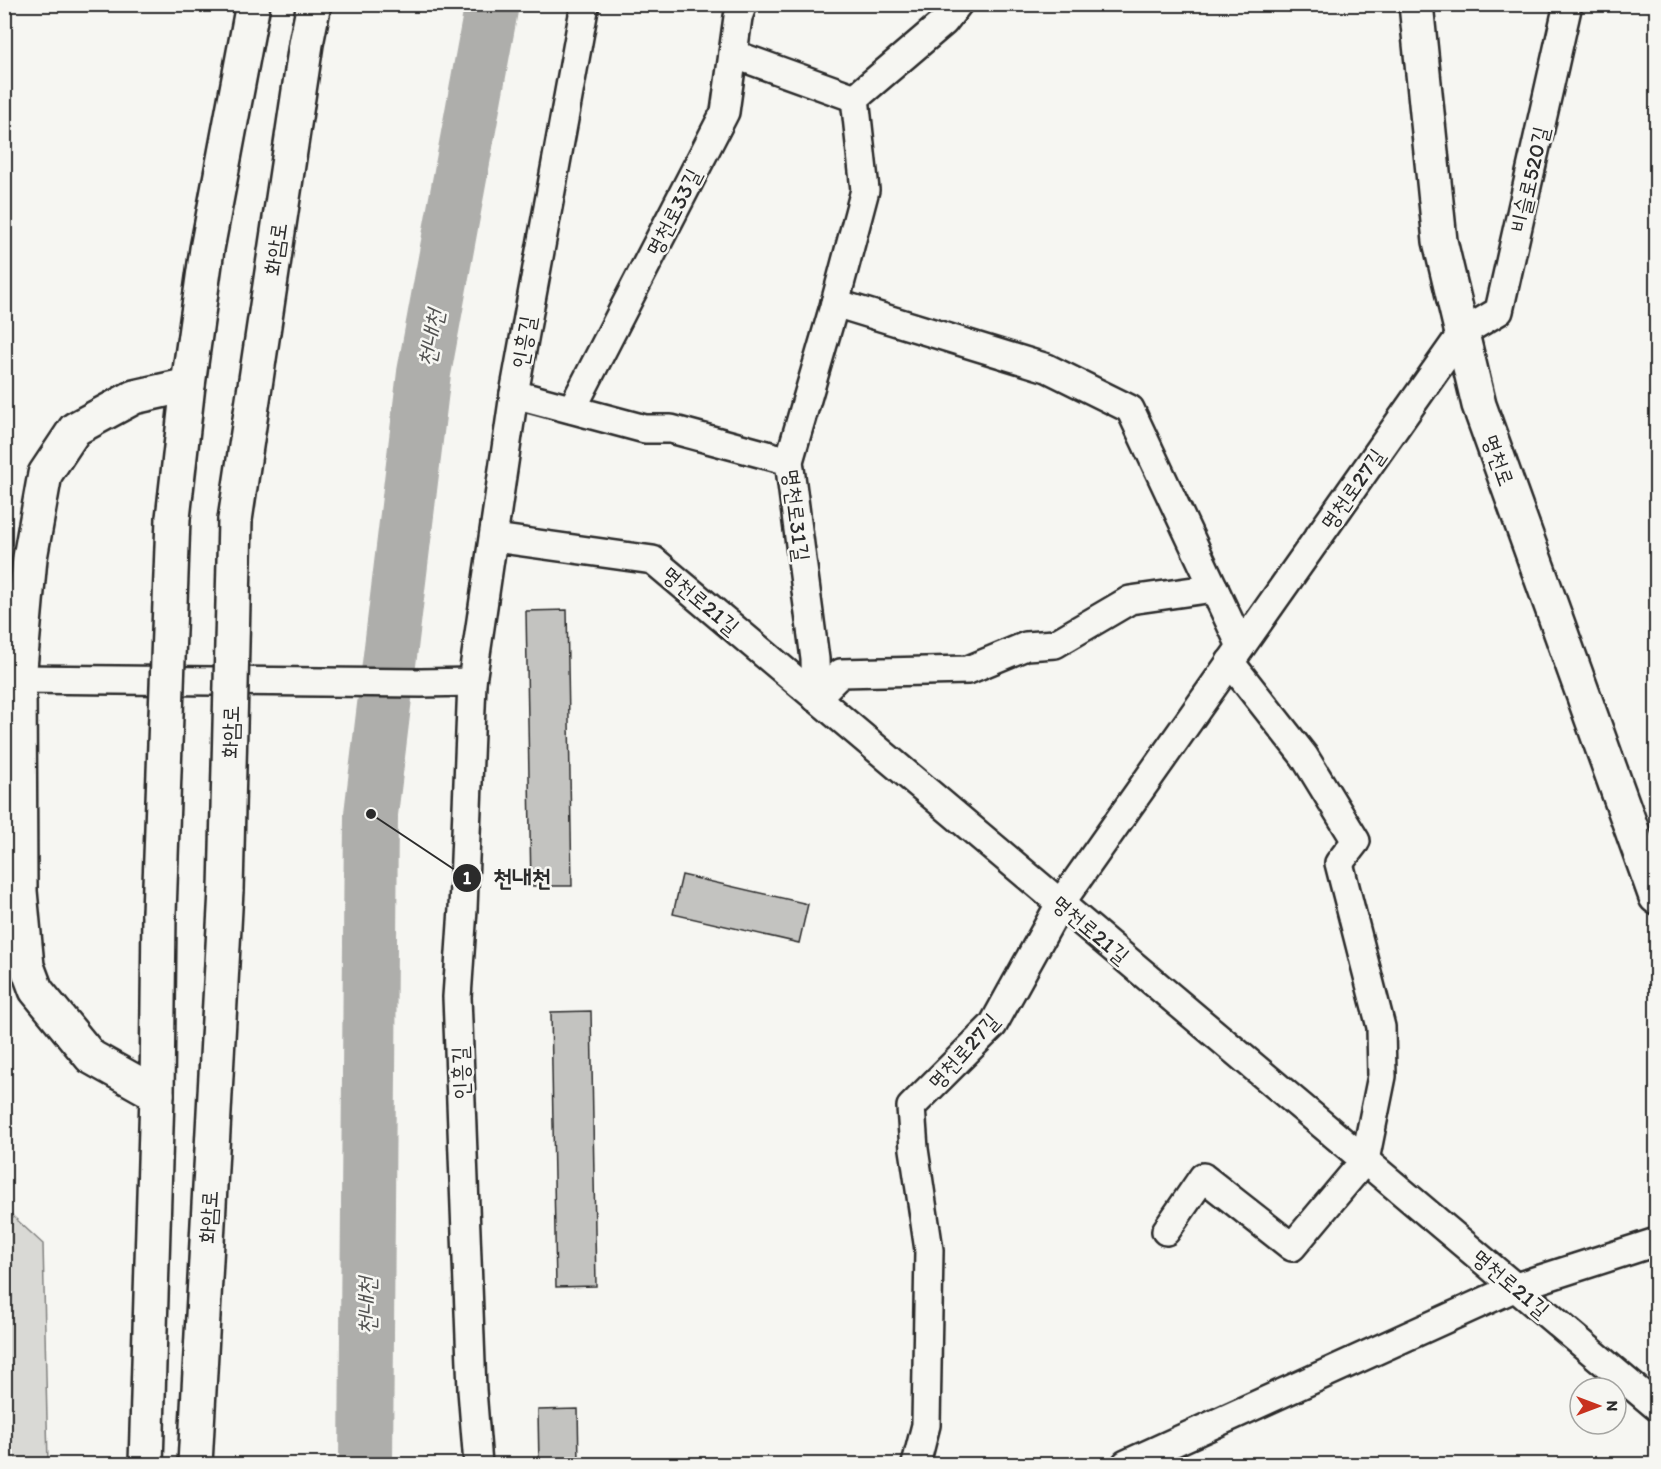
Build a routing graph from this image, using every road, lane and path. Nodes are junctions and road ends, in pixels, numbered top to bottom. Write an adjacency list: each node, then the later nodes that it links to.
1 (253, 4): 12 (main road)
2 (314, 4): 31 (main road, 화암로, bridge)
3 (585, 4): 13 (street, 인흥길)
4 (958, 4): 9 (street)
5 (1416, 4): 11 (main road, 명천로)
6 (1568, 4): 11 (street, 비슬로520길)
7 (737, 9): 8 (street, 명천로33길)
8 (733, 54): 9 (street); 14 (street, 명천로33길)
9 (855, 98): 10 (street, 명천로31길)
10 (836, 303): 15 (street, 명천로31길); 17 (street)
11 (1462, 333): 18 (street, 명천로27길); 22 (main road, 명천로)
12 (188, 385): 19 (main road); 24 (main road, bridge)
13 (514, 394): 14 (street); 16 (street, 인흥길)
14 (572, 410): 15 (street)
15 (789, 461): 21 (street, 명천로31길)
16 (494, 538): 20 (street, 인흥길); 21 (street, 명천로21길)
17 (1214, 588): 18 (street); 21 (street)
18 (1236, 654): 23 (street, 명천로27길); 25 (street)
19 (19, 680): 20 (street); 24 (main road)
20 (472, 682): 32 (street, 인흥길)
21 (816, 698): 23 (street, 명천로21길)
22 (1656, 897)
23 (1060, 904): 25 (street, 명천로21길); 33 (street, 명천로27길)
24 (157, 1094): 30 (main road)
25 (1365, 1160): 26 (street); 28 (street, 명천로21길)
26 (1166, 1231)
27 (1656, 1242): 28 (street)
28 (1516, 1287): 29 (street, 명천로21길); 34 (street)
29 (1656, 1406)
30 (146, 1464)
31 (195, 1464)
32 (477, 1464)
33 (916, 1464)
34 (1126, 1464)

